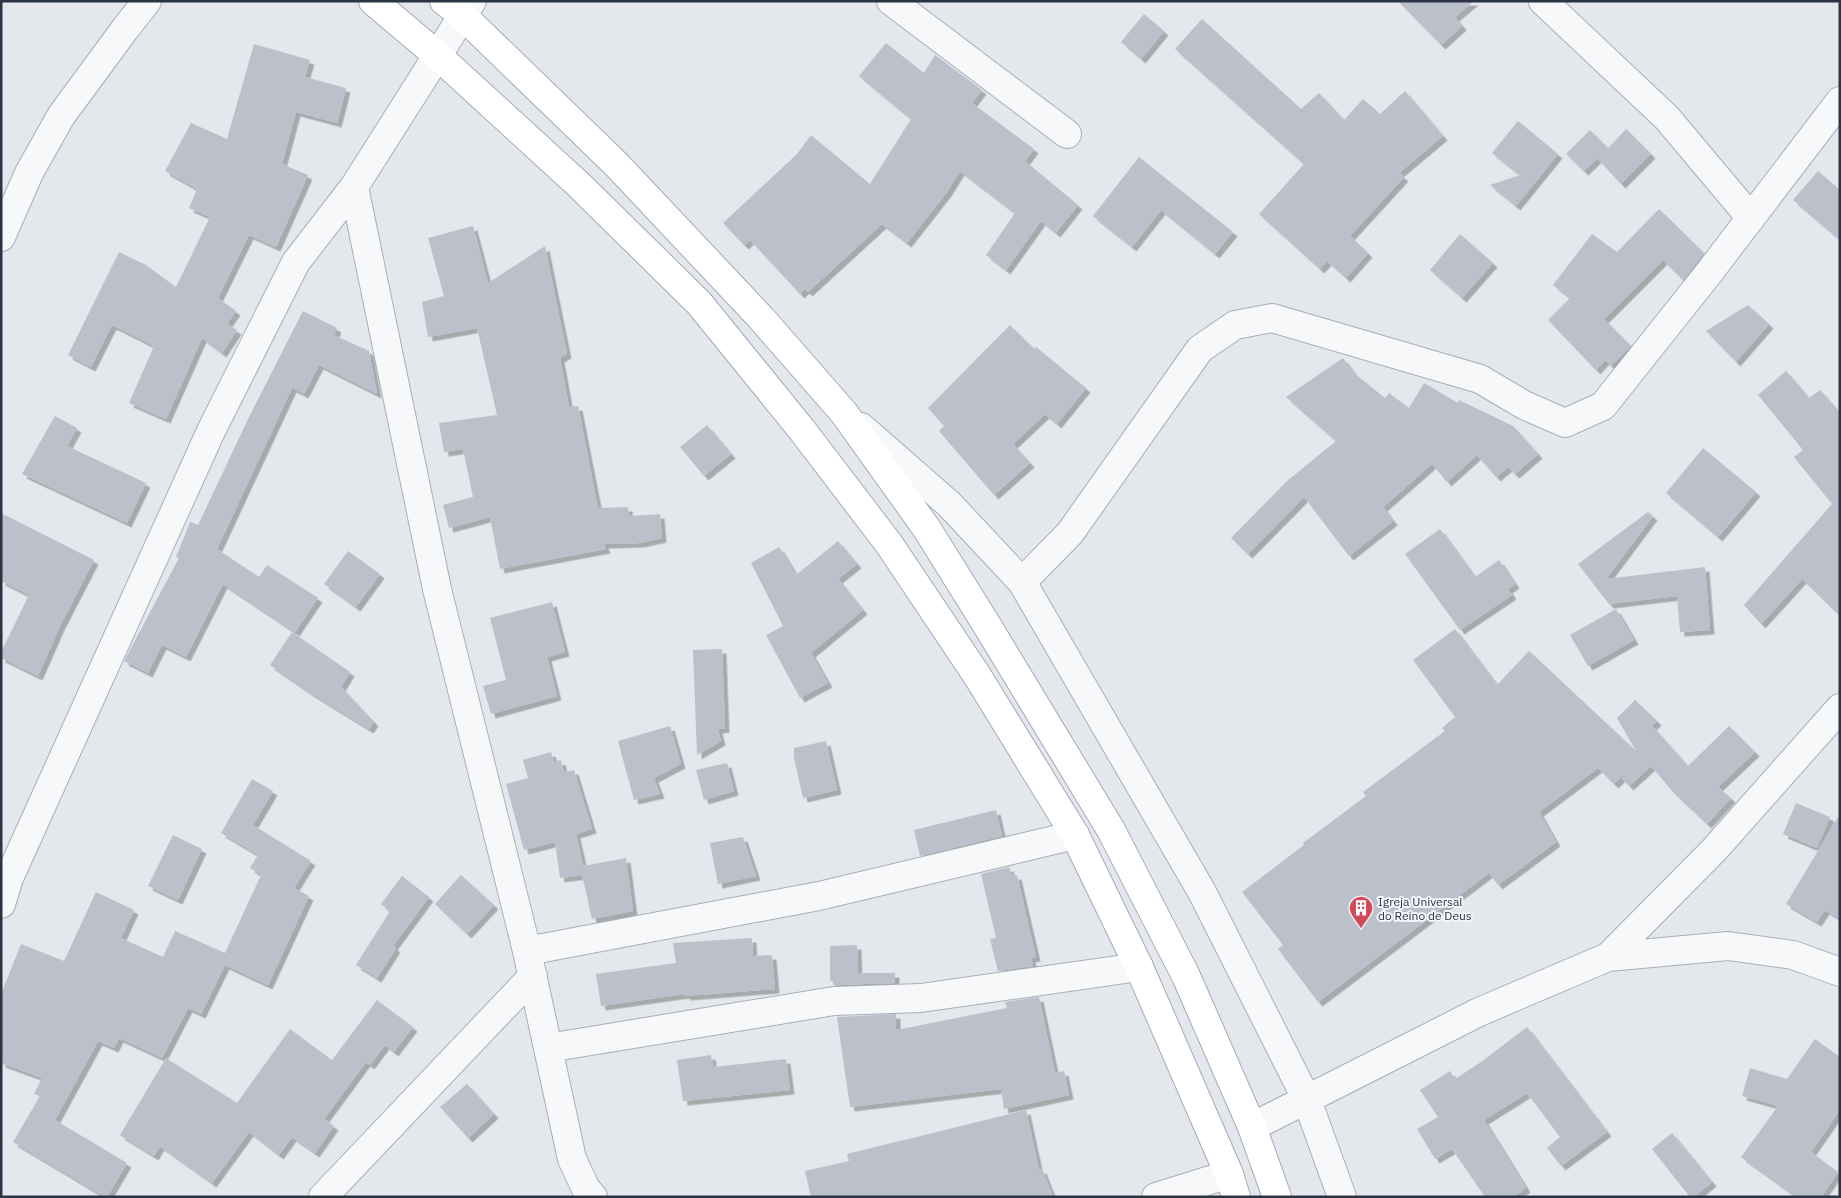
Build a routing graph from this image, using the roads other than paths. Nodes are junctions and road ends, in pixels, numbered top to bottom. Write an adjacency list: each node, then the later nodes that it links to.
1 (147, 1): 11 (street)
2 (374, 1): 6 (main road)
3 (891, 1): 8 (street)
4 (1543, 1): 10 (street)
5 (459, 6): 6 (street); 12 (main road)
6 (437, 55): 9 (street); 15 (main road)
7 (1840, 101): 10 (street)
8 (1067, 134)
9 (354, 187): 16 (street); 18 (street)
10 (1751, 218): 13 (street)
11 (1, 237)
12 (844, 413): 13 (street); 23 (main road)
13 (1022, 582): 22 (street)
14 (1840, 708): 17 (street)
15 (1075, 835): 18 (street); 19 (main road)
16 (1, 904)
17 (1608, 957): 20 (street); 22 (street)
18 (530, 964): 21 (street); 25 (street)
19 (1139, 967): 21 (street); 24 (main road)
20 (1840, 972)
21 (548, 1048): 26 (street)
22 (1307, 1100): 23 (street); 29 (street)
23 (1252, 1127): 28 (main road)
24 (1232, 1185): 27 (street)
25 (323, 1197)
26 (593, 1197)
27 (1156, 1197)
28 (1277, 1197)
29 (1342, 1197)

